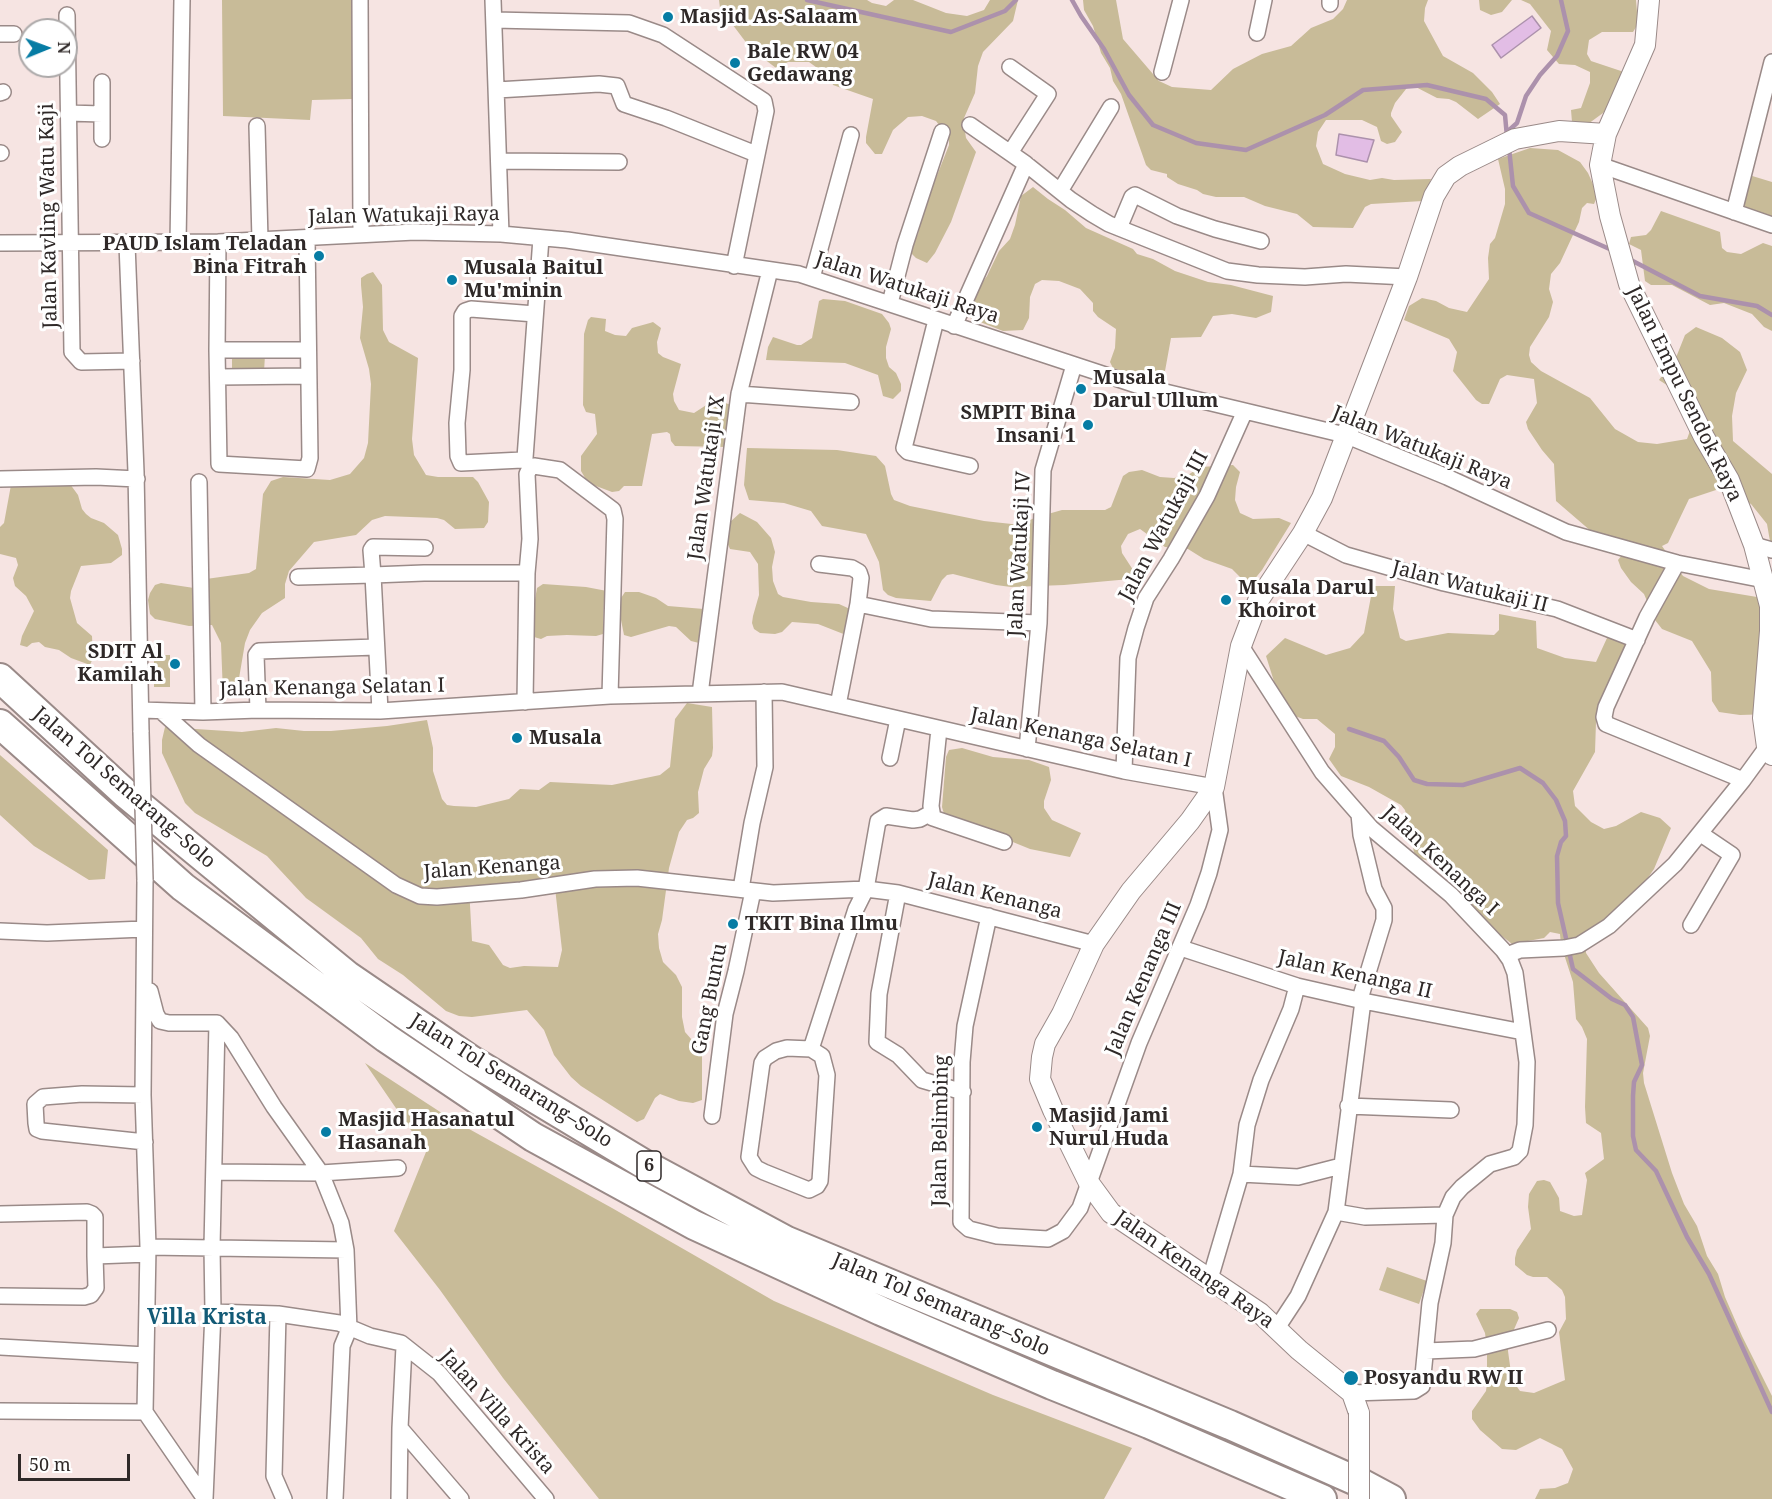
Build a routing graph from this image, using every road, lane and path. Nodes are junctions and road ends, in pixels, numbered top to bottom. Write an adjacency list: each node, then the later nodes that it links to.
1 (182, 0): 43 (street)
2 (360, 0): 34 (street)
3 (493, 0): 8 (street)
4 (1181, 0): 12 (street)
5 (1264, 0): 9 (street)
6 (1649, 0): 21 (street, Jalan Empu Sendok Raya)
7 (67, 15): 16 (street, Jalan Kavling Watu Kaji)
8 (494, 20): 14 (street); 25 (street)
9 (1257, 33)
10 (1772, 62): 31 (street)
11 (1010, 67): 24 (street)
12 (1162, 72)
13 (102, 82): 17 (street)
14 (497, 90): 25 (street); 26 (street)
15 (1111, 107): 30 (street)
16 (68, 113): 17 (street); 42 (street, Jalan Kavling Watu Kaji)
17 (102, 114): 23 (street)
18 (970, 125): 24 (street)
19 (257, 126): 38 (street)
20 (942, 132): 49 (street)
21 (1606, 134): 29 (street, Jalan Empu Sendok Raya); 47 (street)
22 (851, 135): 48 (street)
23 (102, 139)
24 (1010, 153): 28 (street)
25 (756, 154): 45 (street)
26 (499, 161): 27 (street); 35 (street)
27 (619, 162)
28 (1026, 164): 30 (street); 52 (street)
29 (1599, 165): 31 (street); 69 (street, Jalan Empu Sendok Raya)
30 (1060, 191): 33 (street)
31 (1734, 212): 32 (street)
32 (1772, 225)
33 (1119, 228): 39 (street); 47 (street)
34 (361, 234): 35 (street, Jalan Watukaji Raya); 36 (street, Jalan Watukaji Raya)
35 (501, 234): 37 (street, Jalan Watukaji Raya)
36 (307, 238): 38 (street, Jalan Watukaji Raya); 54 (street)
37 (541, 238): 45 (street, Jalan Watukaji Raya); 50 (street)
38 (260, 240): 40 (street, Jalan Watukaji Raya)
39 (1261, 241)
40 (218, 242): 43 (street, Jalan Watukaji Raya); 53 (street)
41 (0, 243): 42 (street, Jalan Watukaji Raya)
42 (70, 243): 44 (street, Jalan Watukaji Raya); 55 (street, Jalan Kavling Watu Kaji)
43 (178, 243): 44 (street, Jalan Watukaji Raya)
44 (127, 244): 55 (street)
45 (734, 266): 46 (street, Jalan Watukaji Raya)
46 (770, 270): 48 (street, Jalan Watukaji Raya); 59 (street, Jalan Watukaji IX)
47 (1407, 277): 62 (street)
48 (812, 278): 49 (street, Jalan Watukaji Raya)
49 (890, 303): 51 (street, Jalan Watukaji Raya)
50 (535, 314): 50 (street)
51 (936, 320): 52 (street, Jalan Watukaji Raya); 63 (street)
52 (954, 326): 56 (street, Jalan Watukaji Raya)
53 (217, 350): 54 (street); 58 (street)
54 (308, 350): 57 (street)
55 (132, 361): 64 (street)
56 (1074, 365): 61 (street, Jalan Watukaji Raya); 77 (street, Jalan Watukaji IV)
57 (308, 376): 58 (street); 58 (street)
58 (219, 377)
59 (739, 394): 60 (street); 83 (street, Jalan Watukaji IX)
60 (851, 402)
61 (1245, 411): 62 (street, Jalan Watukaji Raya); 98 (street, Jalan Watukaji III)
62 (1345, 435): 67 (street); 70 (street, Jalan Watukaji Raya)
63 (970, 466)
64 (137, 476): 65 (street); 87 (street)
65 (0, 479)
66 (200, 482): 91 (street)
67 (1303, 533): 78 (street, Jalan Watukaji II); 79 (street)
68 (425, 548): 73 (street)
69 (1763, 548): 75 (street, Jalan Empu Sendok Raya)
70 (1677, 563): 75 (street, Jalan Watukaji Raya); 78 (street)
71 (819, 564): 76 (street)
72 (527, 573): 73 (street); 84 (street); 85 (street)
73 (373, 575): 74 (street); 80 (street)
74 (298, 577)
75 (1764, 580): 96 (street, Jalan Empu Sendok Raya)
76 (858, 604): 77 (street); 86 (street)
77 (1039, 622): 95 (street, Jalan Watukaji IV)
78 (1637, 639): 99 (street)
79 (1241, 646): 100 (street, Jalan Kenanga Raya); 102 (street, Jalan Kenanga I)
80 (376, 647): 88 (street); 90 (street)
81 (0, 678): 163 (highway, Jalan Tol Semarang–Solo / 6)
82 (764, 692): 83 (street, Jalan Kenanga Selatan I); 86 (street, Jalan Kenanga Selatan I); 106 (street)
83 (700, 694): 84 (street, Jalan Kenanga Selatan I)
84 (610, 696): 85 (street, Jalan Kenanga Selatan I)
85 (525, 702): 90 (street, Jalan Kenanga Selatan I)
86 (838, 705): 92 (street, Jalan Kenanga Selatan I)
87 (141, 710): 89 (street, Jalan Kenanga Selatan I); 110 (street, bridge)
88 (258, 710): 90 (street, Jalan Kenanga Selatan I); 91 (street, Jalan Kenanga Selatan I)
89 (161, 711): 91 (street, Jalan Kenanga Selatan I); 106 (street, Jalan Kenanga)
90 (380, 711)
91 (202, 712)
92 (898, 719): 94 (street, Jalan Kenanga Selatan I); 97 (street)
93 (0, 724): 161 (highway, Jalan Tol Semarang–Solo / 6)
94 (939, 729): 95 (street, Jalan Kenanga Selatan I); 101 (street)
95 (1027, 749): 98 (street, Jalan Kenanga Selatan I)
96 (1770, 751): 99 (street)
97 (890, 758)
98 (1124, 771): 100 (street, Jalan Kenanga Selatan I)
99 (1743, 780): 103 (street)
100 (1214, 787): 112 (street, Jalan Kenanga Raya); 113 (street, Jalan Kenanga III)
101 (931, 813): 104 (street); 105 (street)
102 (1359, 814): 115 (street, Jalan Kenanga I); 117 (street, Jalan Kenanga I)
103 (1701, 834): 109 (street); 115 (street)
104 (1004, 842)
105 (866, 888): 106 (street, Jalan Kenanga); 107 (street, Jalan Kenanga); 120 (street)
106 (747, 890): 125 (street, Gang Buntu)
107 (898, 893): 108 (street, Jalan Kenanga); 121 (street)
108 (989, 916): 112 (street, Jalan Kenanga); 121 (street, Jalan Belimbing)
109 (1691, 925)
110 (144, 929): 111 (street); 114 (street)
111 (0, 931)
112 (1094, 944): 132 (street, Jalan Kenanga Raya)
113 (1180, 948): 116 (street, Jalan Kenanga II); 132 (street, Jalan Kenanga III)
114 (144, 953): 118 (street); 122 (street)
115 (1507, 955): 119 (street, Jalan Kenanga I)
116 (1298, 986): 117 (street, Jalan Kenanga II); 131 (street)
117 (1361, 1000): 119 (street, Jalan Kenanga II); 123 (street, Jalan Kenanga I)
118 (217, 1023): 129 (street); 130 (street)
119 (1523, 1032): 135 (street, Jalan Kenanga I)
120 (812, 1049): 120 (street)
121 (963, 1092): 132 (street, Jalan Belimbing)
122 (143, 1095): 126 (street); 126 (street)
123 (1348, 1106): 124 (street); 127 (street, Jalan Kenanga I)
124 (1451, 1110)
125 (712, 1116)
126 (145, 1142): 137 (street)
127 (1341, 1166): 131 (street); 133 (street, Jalan Kenanga I)
128 (398, 1168): 130 (street)
129 (214, 1172): 130 (street); 136 (street)
130 (321, 1173): 138 (street)
131 (1241, 1174): 140 (street)
132 (1089, 1184): 140 (street, Jalan Kenanga Raya)
133 (1336, 1212): 135 (street); 144 (street, Jalan Kenanga I)
134 (0, 1214): 139 (street)
135 (1445, 1215): 149 (street, Jalan Kenanga I)
136 (212, 1247): 137 (street); 138 (street); 142 (street)
137 (148, 1250): 139 (street); 150 (street)
138 (346, 1250): 145 (street)
139 (95, 1256): 141 (street)
140 (1210, 1279): 144 (street, Jalan Kenanga Raya)
141 (0, 1296)
142 (213, 1312): 143 (street, Jalan Villa Krista); 155 (street)
143 (278, 1314): 145 (street, Jalan Villa Krista); 156 (street)
144 (1277, 1328): 151 (street, Jalan Kenanga Raya)
145 (349, 1329): 147 (street, Jalan Villa Krista); 157 (street)
146 (1548, 1330): 149 (street)
147 (404, 1346): 154 (street); 160 (street, Jalan Villa Krista)
148 (0, 1347): 150 (street)
149 (1426, 1351): 151 (street, Jalan Kenanga I)
150 (146, 1356): 153 (street)
151 (1352, 1393): 162 (street, bridge)
152 (0, 1411): 153 (street)
153 (145, 1412): 155 (street)
154 (400, 1428): 158 (street); 159 (street)
155 (205, 1499)
156 (284, 1499)
157 (334, 1499)
158 (399, 1499)
159 (461, 1499)
160 (546, 1499)
161 (1322, 1499)
162 (1359, 1499)
163 (1391, 1499)

